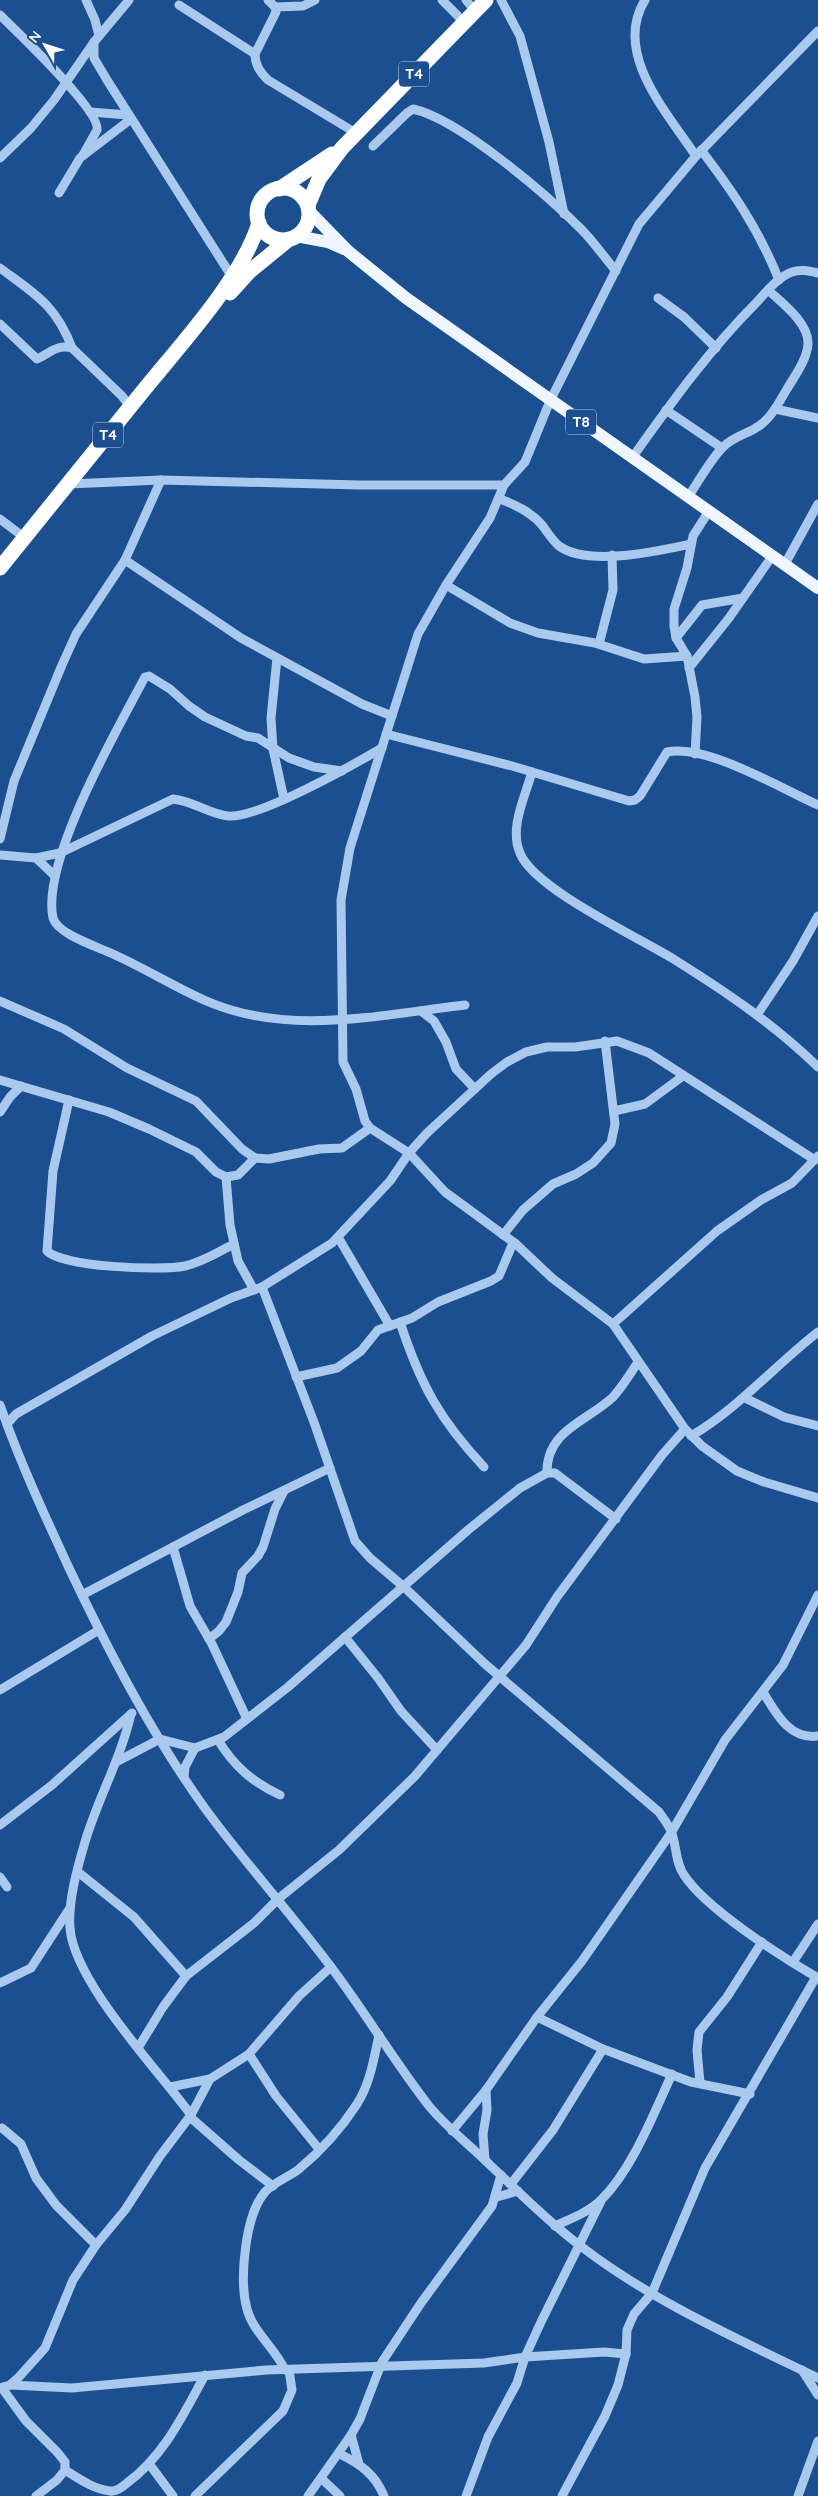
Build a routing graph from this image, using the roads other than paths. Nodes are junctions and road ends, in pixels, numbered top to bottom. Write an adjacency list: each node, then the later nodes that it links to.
1 (86, 0): 14 (street)
2 (129, 0): 14 (street)
3 (268, 0): 10 (street)
4 (315, 0): 10 (street)
5 (442, 0): 12 (street)
6 (501, 0): 28 (street)
7 (645, 0): 22 (street)
8 (476, 4): 12 (highway, T4)
9 (179, 5): 15 (street)
10 (275, 7): 15 (street)
11 (0, 15): 16 (street)
12 (464, 22): 19 (highway, T4)
13 (818, 31): 22 (street)
14 (96, 39): 16 (street); 18 (street)
15 (255, 54): 19 (street)
16 (66, 82): 17 (street); 24 (street)
17 (90, 112): 18 (street); 23 (street)
18 (130, 117): 23 (street); 35 (street)
19 (356, 133): 21 (highway, T4)
20 (374, 146): 28 (street)
21 (342, 148): 25 (highway, T4); 27 (highway, T4)
22 (699, 153): 33 (street); 36 (street)
23 (83, 154): 26 (street)
24 (1, 155)
25 (279, 189): 27 (highway); 29 (highway, T4)
26 (59, 193)
27 (308, 208): 30 (highway, T4); 31 (main road, T8)
28 (564, 214): 33 (street)
29 (259, 223): 30 (highway); 35 (highway, T4)
30 (292, 238): 31 (main road, T8); 40 (highway, T4)
31 (348, 251): 43 (main road, T8)
32 (0, 268): 41 (street)
33 (616, 271): 43 (street)
34 (818, 274): 36 (street)
35 (232, 276): 40 (highway, T4)
36 (779, 280): 37 (street)
37 (768, 290): 42 (street); 45 (street)
38 (658, 298): 42 (street)
39 (0, 324): 41 (street)
40 (190, 332): 44 (highway, T4)
41 (72, 348): 44 (street)
42 (716, 348): 46 (street)
43 (550, 400): 49 (main road, T8); 52 (street)
44 (130, 407): 51 (highway, T4)
45 (775, 409): 47 (street); 48 (street)
46 (666, 410): 48 (street); 49 (street)
47 (818, 418)
48 (722, 448): 53 (street)
49 (632, 458): 53 (main road, T8)
50 (161, 480): 51 (street); 52 (street); 62 (street)
51 (69, 484): 58 (highway, T4)
52 (504, 485): 54 (street)
53 (688, 497): 56 (main road, T8)
54 (500, 499): 60 (street); 65 (street)
55 (818, 504): 63 (street)
56 (709, 511): 59 (street); 61 (main road, T8)
57 (0, 519): 58 (street)
58 (25, 538): 64 (highway, T4)
59 (691, 544): 60 (street); 68 (street)
60 (612, 555): 69 (street)
61 (772, 556): 63 (main road, T8); 67 (street)
62 (125, 560): 71 (street); 82 (street)
63 (784, 564): 66 (main road, T8)
64 (0, 568)
65 (446, 585): 69 (street); 73 (street)
66 (818, 588)
67 (743, 598): 68 (street); 72 (street)
68 (676, 638): 70 (street)
69 (599, 644): 70 (street)
70 (687, 656): 72 (street)
71 (277, 658): 73 (street); 76 (street)
72 (688, 668): 77 (street)
73 (392, 716): 74 (street)
74 (386, 734): 75 (street); 79 (street)
75 (382, 748): 78 (street); 92 (street)
76 (273, 749): 78 (street); 80 (street); 83 (street)
77 (695, 754): 79 (street); 81 (street)
78 (342, 771): 80 (street)
79 (532, 772): 91 (street)
80 (284, 799): 83 (street)
81 (818, 805)
82 (0, 839)
83 (60, 853): 85 (street); 86 (street)
84 (0, 855): 85 (street)
85 (36, 858): 86 (street)
86 (55, 876): 92 (street)
87 (818, 916): 91 (street)
88 (0, 1001): 105 (street)
89 (465, 1005): 90 (street)
90 (421, 1011): 92 (street); 98 (street)
91 (757, 1015): 94 (street)
92 (344, 1020): 103 (street)
93 (606, 1042): 95 (street); 98 (street); 101 (street)
94 (818, 1067)
95 (683, 1076): 101 (street); 106 (street)
96 (2, 1080): 97 (street); 99 (street)
97 (21, 1086): 99 (street); 100 (street)
98 (475, 1089): 104 (street)
99 (10, 1097): 102 (street)
100 (69, 1100): 107 (street); 111 (street)
101 (614, 1111): 108 (street)
102 (0, 1112)
103 (370, 1128): 104 (street); 105 (street)
104 (409, 1153): 108 (street); 109 (street)
105 (255, 1158): 107 (street)
106 (816, 1158): 114 (street)
107 (226, 1177): 111 (street)
108 (503, 1235): 110 (street)
109 (338, 1237): 112 (street); 115 (street)
110 (513, 1243): 113 (street); 114 (street)
111 (234, 1244): 112 (street)
112 (258, 1289): 118 (street); 121 (street)
113 (400, 1322): 115 (street); 124 (street)
114 (613, 1324): 117 (street)
115 (390, 1326): 118 (street)
116 (818, 1332): 119 (street)
117 (638, 1362): 123 (street); 126 (street)
118 (296, 1377): 125 (street)
119 (745, 1398): 122 (street); 123 (street)
120 (0, 1405): 121 (street)
121 (7, 1424): 132 (street)
122 (818, 1426)
123 (688, 1433): 128 (street); 129 (street)
124 (484, 1467)
125 (330, 1468): 127 (street); 131 (street)
126 (547, 1473): 129 (street); 131 (street)
127 (284, 1491): 130 (street); 136 (street)
128 (818, 1498)
129 (616, 1519): 137 (street)
130 (173, 1547): 132 (street); 136 (street)
131 (404, 1587): 135 (street); 137 (street)
132 (82, 1595): 134 (street)
133 (818, 1596): 139 (street)
134 (99, 1630): 138 (street); 140 (street)
135 (345, 1637): 142 (street); 147 (street)
136 (209, 1639): 142 (street)
137 (500, 1676): 147 (street); 152 (street)
138 (0, 1690)
139 (763, 1692): 143 (street); 152 (street)
140 (140, 1706): 141 (street); 144 (street)
141 (131, 1714): 148 (street); 151 (street)
142 (248, 1719): 145 (street)
143 (818, 1736)
144 (160, 1739): 146 (street); 148 (street); 149 (street)
145 (218, 1740): 146 (street); 150 (street)
146 (195, 1748): 149 (street)
147 (437, 1750): 156 (street)
148 (118, 1761): 153 (street)
149 (184, 1777): 156 (street)
150 (280, 1795)
151 (0, 1825)
152 (671, 1832): 159 (street); 165 (street)
153 (78, 1872): 157 (street); 162 (street)
154 (0, 1877): 155 (street)
155 (7, 1887)
156 (278, 1899): 161 (street); 162 (street)
157 (70, 1908): 164 (street); 167 (street)
158 (818, 1924): 160 (street)
159 (762, 1942): 160 (street); 172 (street)
160 (793, 1962): 163 (street)
161 (331, 1968): 166 (street); 169 (street)
162 (186, 1976): 167 (street)
163 (817, 1977): 175 (street)
164 (0, 1983)
165 (537, 2017): 168 (street); 174 (street)
166 (379, 2035): 178 (street); 179 (street)
167 (138, 2048): 173 (street)
168 (603, 2049): 170 (street); 182 (street)
169 (249, 2054): 171 (street); 179 (street)
170 (672, 2074): 172 (street); 186 (street)
171 (210, 2079): 173 (street); 176 (street)
172 (700, 2083): 175 (street)
173 (170, 2087): 176 (street)
174 (486, 2090): 178 (street); 180 (street)
175 (750, 2094): 190 (street)
176 (190, 2116): 183 (street); 188 (street)
177 (2, 2128): 188 (street)
178 (452, 2131): 180 (street)
179 (319, 2149): 183 (street)
180 (485, 2160): 181 (street)
181 (501, 2175): 182 (street); 185 (street)
182 (511, 2184): 184 (street)
183 (273, 2186): 191 (street)
184 (518, 2191): 185 (street); 187 (street)
185 (497, 2196): 194 (street)
186 (601, 2201): 187 (street); 189 (street)
187 (555, 2226): 189 (street)
188 (96, 2244): 200 (street)
189 (580, 2246): 190 (street); 193 (street)
190 (652, 2293): 192 (street); 197 (street)
191 (276, 2354): 195 (street); 196 (street)
192 (626, 2354): 193 (street); 216 (street)
193 (525, 2357): 194 (street); 215 (street)
194 (378, 2368): 196 (street); 202 (street)
195 (266, 2370): 196 (street); 198 (street)
196 (287, 2370): 211 (street)
197 (802, 2370): 199 (street); 201 (street)
198 (205, 2375): 200 (street); 206 (street)
199 (818, 2378)
200 (4, 2387): 207 (street)
201 (818, 2395)
202 (352, 2435): 204 (street); 205 (street)
203 (818, 2441): 217 (street)
204 (340, 2454): 205 (street); 208 (street)
205 (359, 2464): 214 (street)
206 (150, 2465): 207 (street); 210 (street)
207 (65, 2470): 209 (street)
208 (322, 2478): 212 (street); 213 (street)
209 (36, 2496)
210 (173, 2496)
211 (195, 2496)
212 (308, 2496)
213 (340, 2496)
214 (384, 2496)
215 (466, 2496)
216 (562, 2496)
217 (798, 2496)

